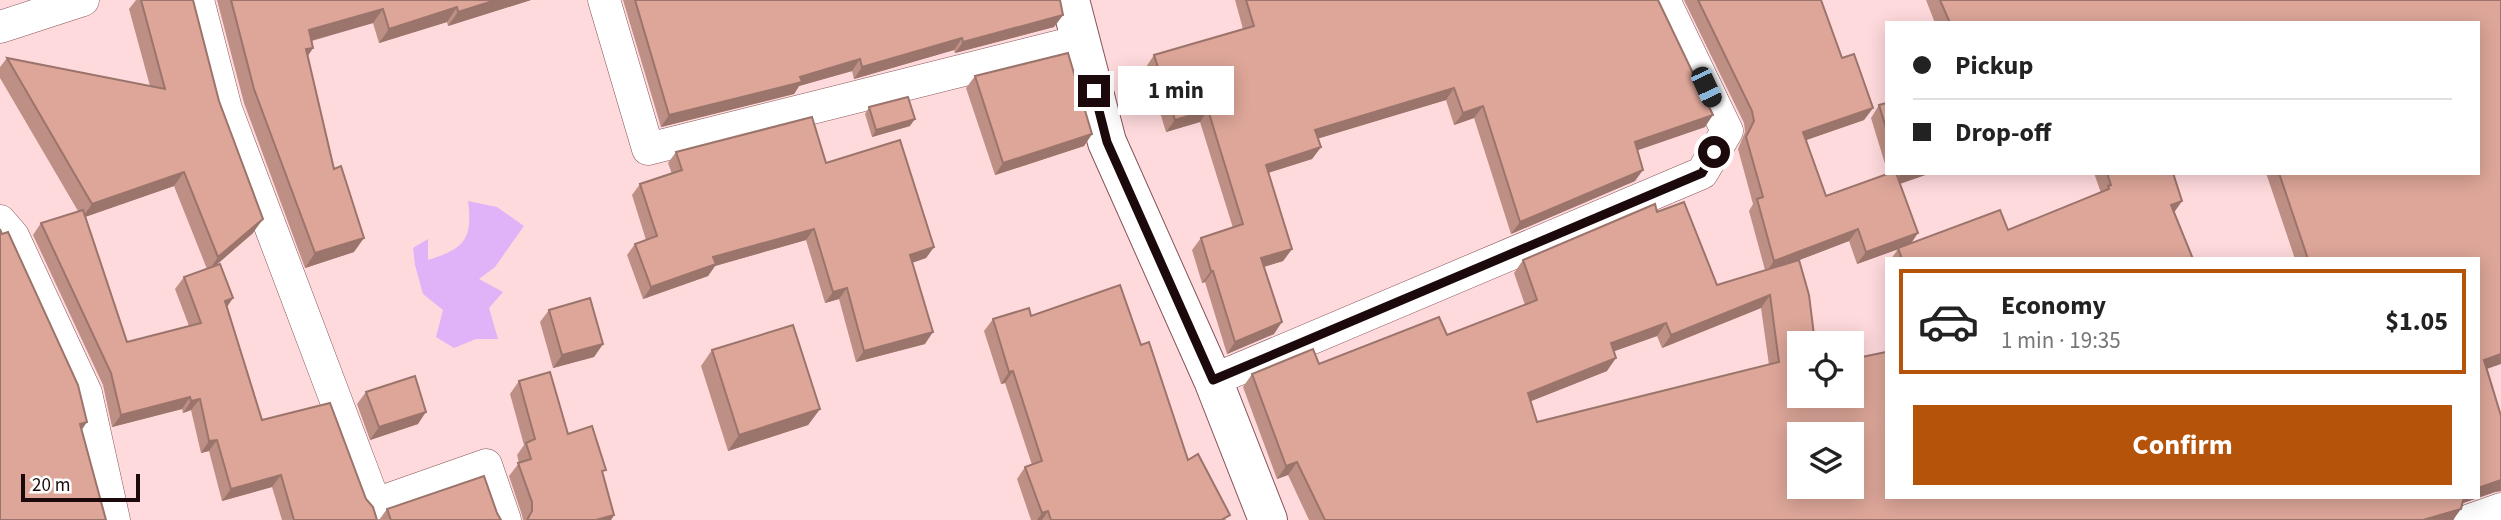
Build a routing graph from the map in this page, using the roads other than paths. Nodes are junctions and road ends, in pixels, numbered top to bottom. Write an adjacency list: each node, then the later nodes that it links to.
1 (83, 0): 6 (street)
2 (198, 0): 12 (street)
3 (604, 0): 7 (street)
4 (1070, 0): 7 (street)
5 (1664, 0): 9 (street)
6 (0, 27)
7 (1080, 41): 9 (street)
8 (0, 220): 11 (street)
9 (1213, 380): 13 (street)
10 (2501, 509): 14 (street)
11 (114, 520)
12 (505, 520)
13 (1268, 520)
14 (2470, 520)

